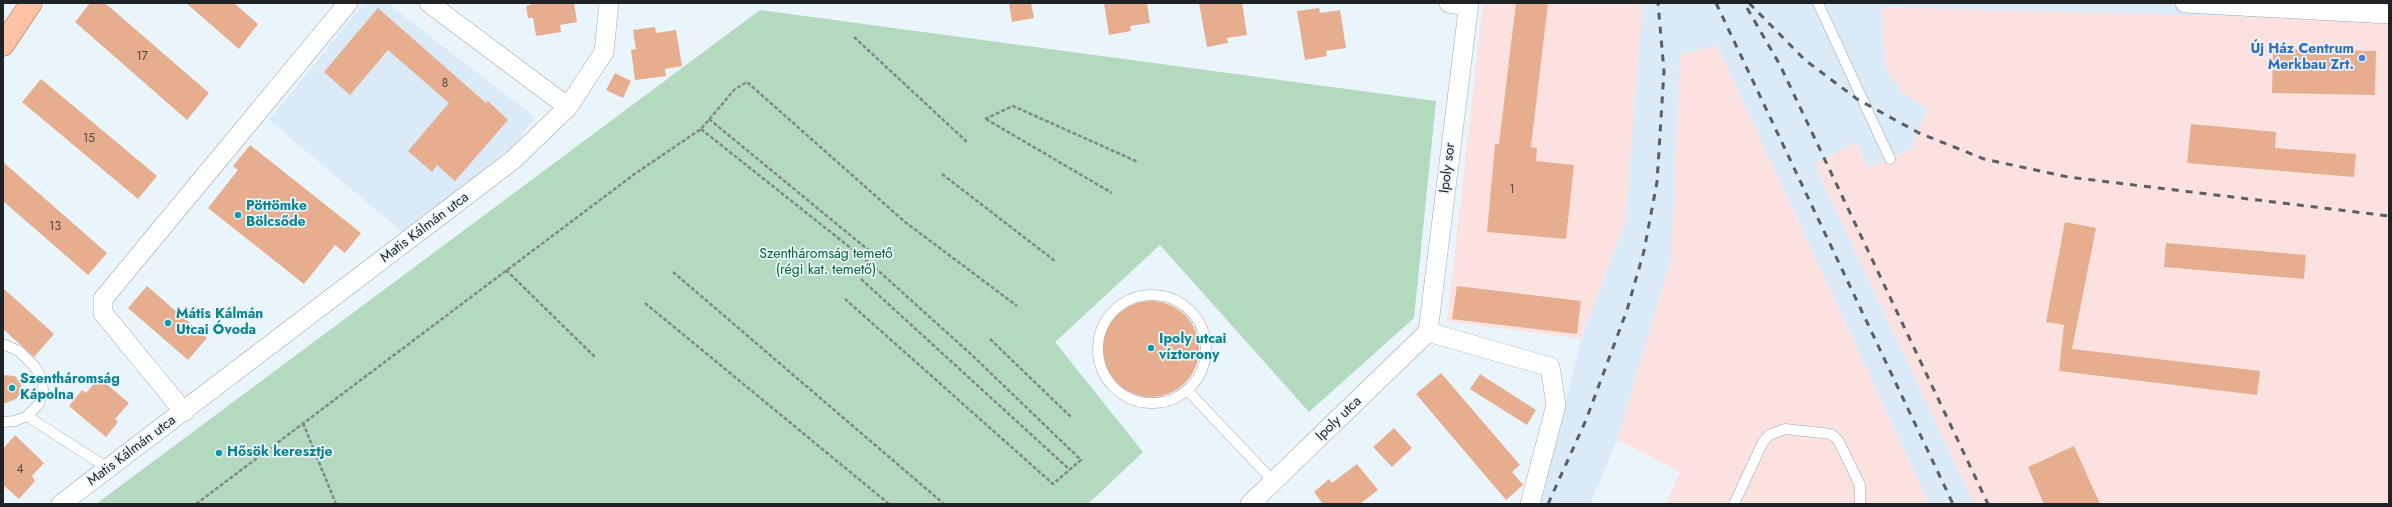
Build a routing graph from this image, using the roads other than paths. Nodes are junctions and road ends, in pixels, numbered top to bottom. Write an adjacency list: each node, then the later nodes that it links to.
1 (31, 3): 12 (main road)
2 (348, 3): 18 (street, Matis Kálmán utca)
3 (430, 3): 11 (street)
4 (454, 3): 11 (street)
5 (609, 3): 13 (street, Matis Kálmán utca)
6 (1449, 3): 9 (street)
7 (1818, 3): 14 (lane)
8 (2185, 3): 10 (street)
9 (1468, 4): 15 (street, Ipoly sor)
10 (2389, 14)
11 (459, 27): 13 (street)
12 (3, 45)
13 (568, 107): 18 (street, Matis Kálmán utca)
14 (1890, 158)
15 (1428, 332): 22 (street, Ipoly utca); 25 (street)
16 (3, 344): 19 (lane)
17 (1188, 391): 17 (lane); 22 (lane)
18 (184, 412): 21 (street, Matis Kálmán utca)
19 (27, 416): 20 (lane); 21 (lane)
20 (3, 422)
21 (109, 469): 23 (street, Matis Kálmán utca)
22 (1274, 482): 24 (street, Ipoly utca)
23 (61, 504)
24 (1250, 504)
25 (1530, 504)
26 (1734, 504): 27 (lane)
27 (1860, 504)

